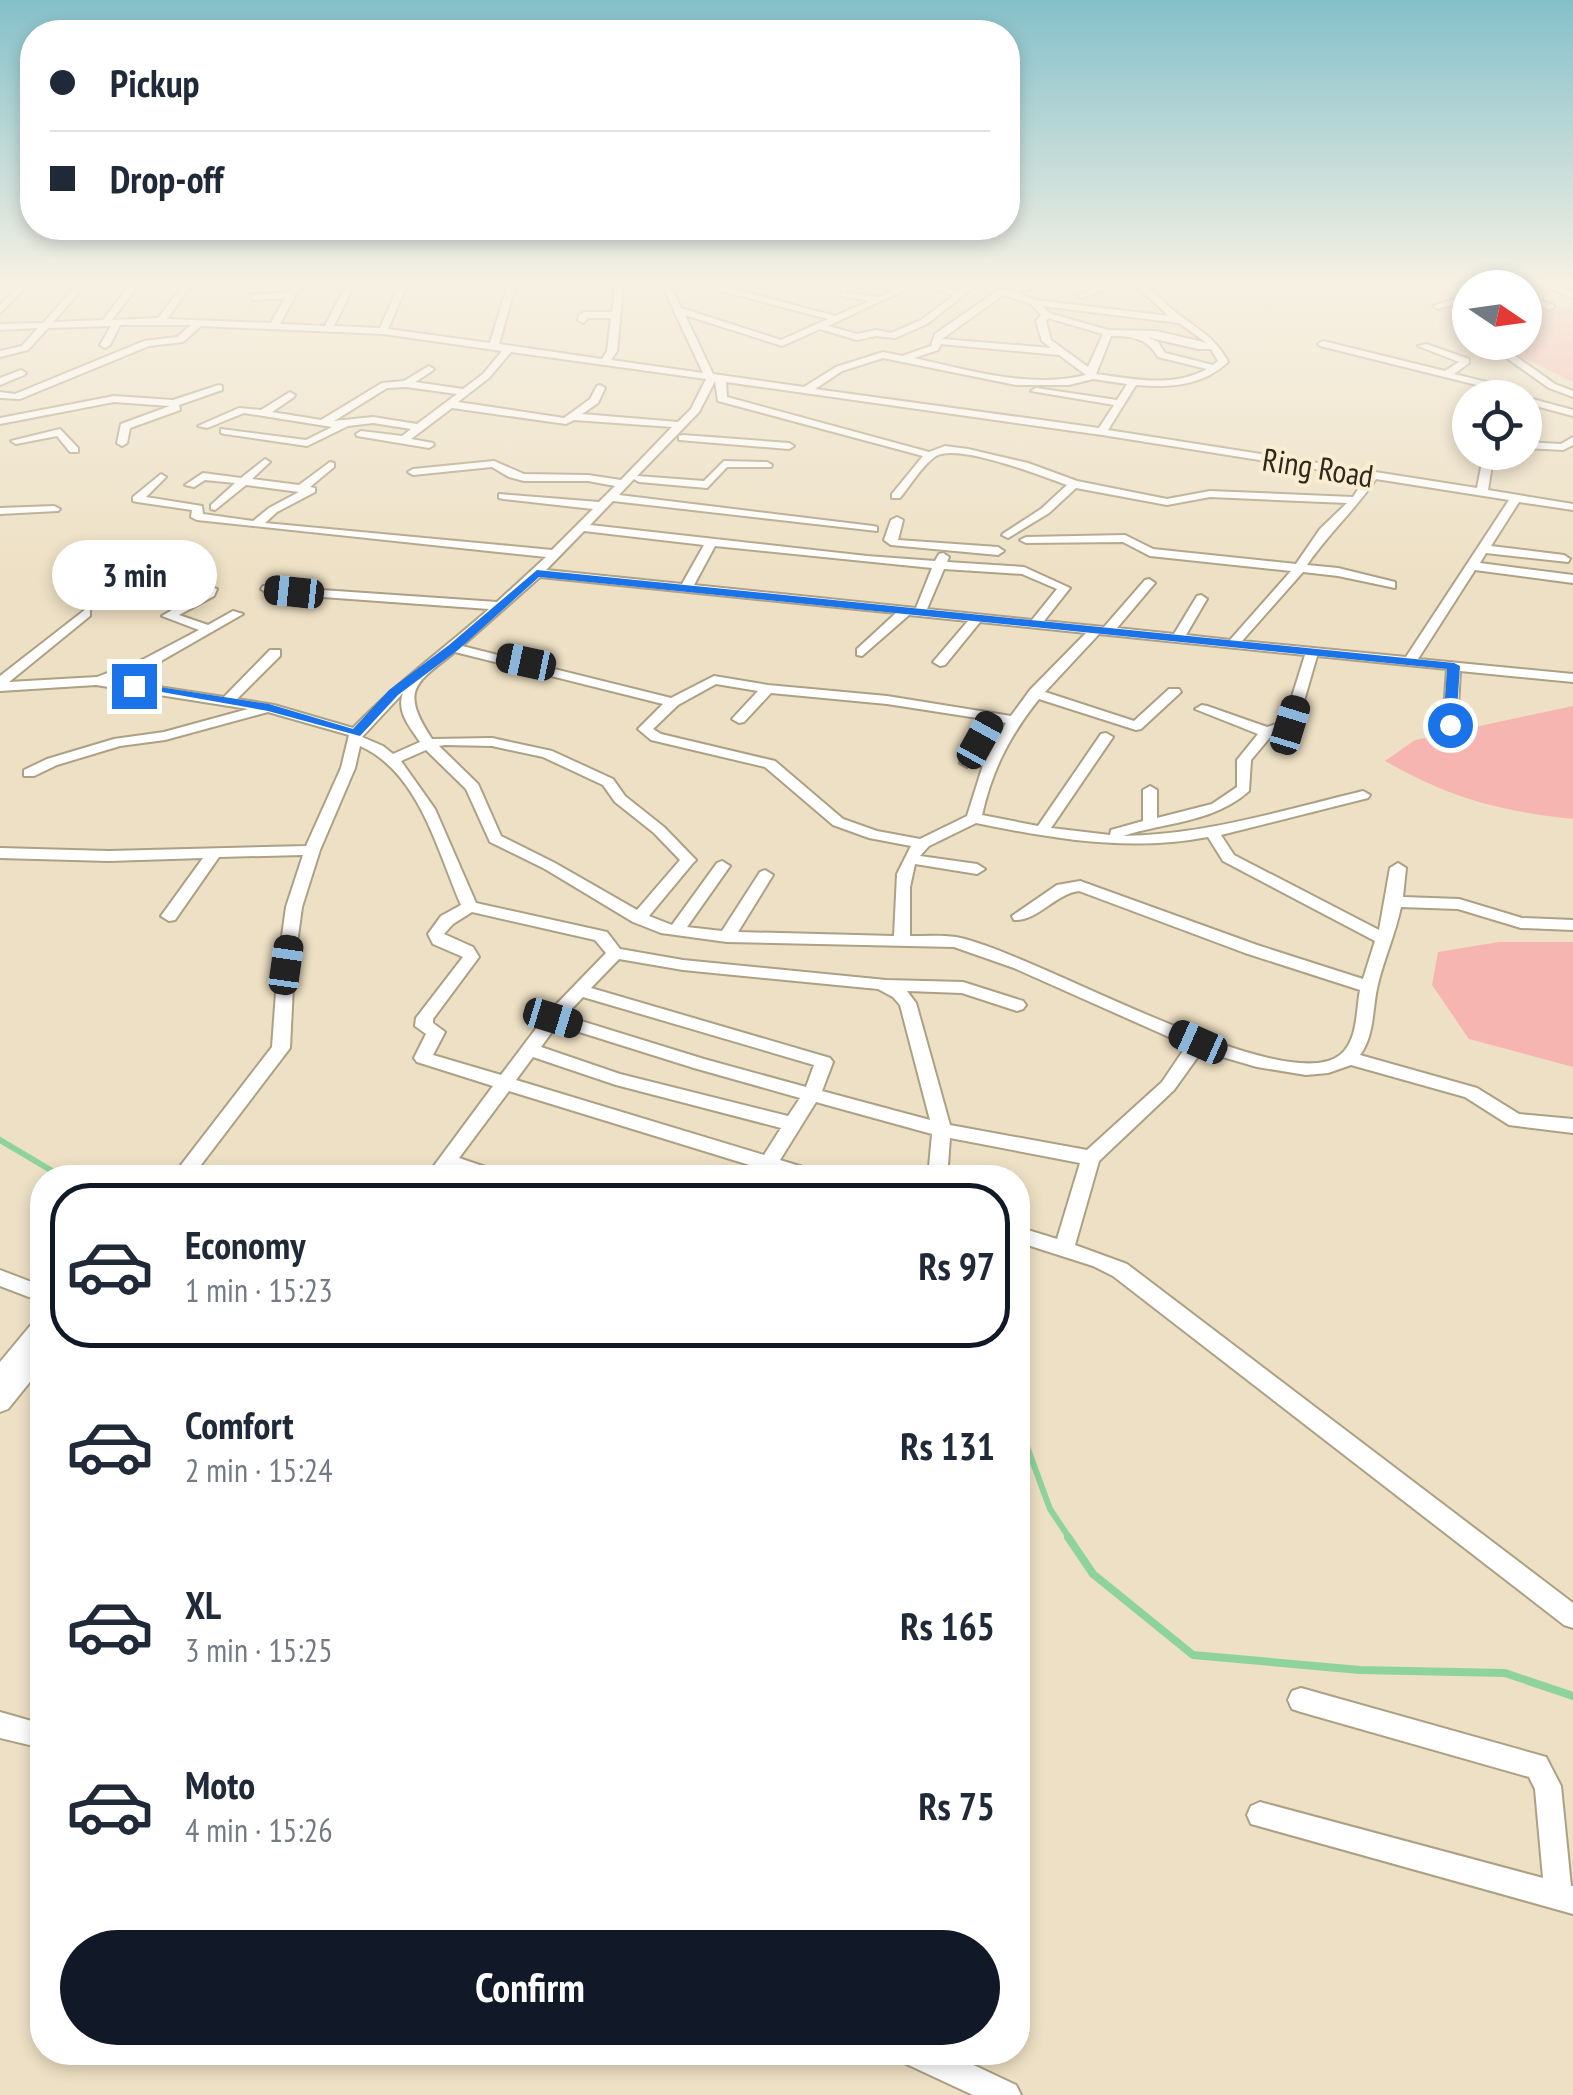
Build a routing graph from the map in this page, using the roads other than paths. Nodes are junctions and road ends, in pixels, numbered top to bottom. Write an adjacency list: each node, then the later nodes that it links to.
1 (45, 385): 15 (street)
2 (391, 385): 28 (street)
3 (412, 385): 14 (street)
4 (474, 385): 14 (street)
5 (710, 385): 33 (street)
6 (717, 385): 17 (street)
7 (769, 385): 13 (street, Ring Road)
8 (814, 385): 13 (street)
9 (1005, 385): 19 (street)
10 (1131, 385): 19 (street)
11 (219, 388): 18 (street)
12 (600, 388): 25 (street)
13 (806, 390): 34 (street, Ring Road)
14 (464, 392): 20 (street)
15 (0, 395)
16 (290, 395): 23 (street)
17 (722, 399): 33 (street); 44 (street)
18 (174, 403): 22 (street); 39 (street)
19 (1120, 403): 34 (street)
20 (448, 404): 25 (street); 31 (street)
21 (1542, 404): 24 (street)
22 (84, 405): 26 (street); 27 (street)
23 (266, 412): 28 (street); 30 (street)
24 (1573, 413)
25 (575, 417): 33 (street)
26 (92, 418)
27 (1, 420): 38 (street)
28 (323, 423): 29 (street)
29 (343, 425): 31 (street); 32 (street)
30 (203, 426)
31 (416, 427): 36 (street)
32 (226, 431)
33 (682, 431): 41 (street); 52 (street); 59 (street)
34 (1102, 432): 50 (street, Ring Road)
35 (361, 434): 36 (street)
36 (403, 439): 40 (street)
37 (1573, 440): 42 (street)
38 (12, 441): 43 (street)
39 (122, 443)
40 (429, 445)
41 (788, 446)
42 (1542, 446)
43 (74, 450)
44 (930, 455): 54 (street); 60 (street)
45 (265, 462): 53 (street)
46 (330, 465): 56 (street)
47 (767, 465): 52 (street)
48 (1486, 470): 57 (street)
49 (413, 472): 59 (street)
50 (1372, 476): 57 (street, Ring Road); 62 (street)
51 (161, 477): 69 (street)
52 (639, 479): 59 (street)
53 (244, 482): 55 (street); 56 (street); 64 (street)
54 (1074, 484): 62 (street); 72 (street)
55 (190, 486)
56 (302, 488): 69 (street)
57 (1482, 492): 61 (street, Ring Road)
58 (503, 496): 59 (street)
59 (613, 496): 70 (street); 71 (street)
60 (896, 496)
61 (1516, 498): 63 (street, Ring Road); 77 (street)
62 (1356, 500): 83 (street)
63 (1573, 506)
64 (215, 507)
65 (54, 509): 66 (street)
66 (0, 511)
67 (897, 520): 76 (street)
68 (1107, 522): 73 (street)
69 (255, 525): 79 (street)
70 (581, 527): 75 (street); 79 (street)
71 (872, 528)
72 (1008, 534)
73 (1126, 538): 74 (street); 83 (street)
74 (1026, 540)
75 (712, 542): 81 (street); 89 (street)
76 (944, 547): 78 (street); 81 (street)
77 (1484, 549): 80 (street); 82 (street)
78 (998, 552)
79 (554, 554): 85 (street)
80 (1564, 559)
81 (941, 566): 93 (street); 97 (street)
82 (1473, 566): 86 (street); 107 (street)
83 (1299, 568): 88 (street); 101 (street)
84 (149, 573): 98 (street)
85 (537, 573): 89 (street); 92 (street)
86 (1573, 579)
87 (1149, 584): 99 (street)
88 (1391, 585)
89 (686, 588): 93 (street)
90 (267, 590): 92 (street)
91 (1201, 599): 100 (street)
92 (498, 606): 102 (street)
93 (913, 611): 96 (street); 103 (street)
94 (86, 613): 112 (street)
95 (236, 614): 98 (street)
96 (978, 617): 97 (street); 106 (street)
97 (1036, 623): 99 (street)
98 (209, 629): 111 (street)
99 (1101, 631): 100 (street); 115 (street)
100 (1177, 639): 101 (street)
101 (1233, 644): 104 (street)
102 (454, 648): 109 (street); 117 (street)
103 (862, 652)
104 (1312, 652): 107 (street); 124 (street)
105 (274, 653): 116 (street)
106 (940, 662)
107 (1409, 663): 108 (street)
108 (1454, 666): 110 (street); 123 (street)
109 (414, 677): 125 (street); 127 (street)
110 (1573, 678)
111 (96, 681): 112 (street); 116 (street)
112 (0, 685)
113 (768, 689): 117 (street); 120 (street); 121 (street)
114 (1174, 692): 115 (street)
115 (1035, 693): 122 (street)
116 (228, 701): 118 (street)
117 (673, 702): 138 (street)
118 (269, 708): 125 (street); 130 (street)
119 (1202, 709): 124 (street)
120 (992, 717): 122 (street); 129 (street)
121 (739, 719)
122 (1013, 720): 133 (street)
123 (1450, 725)
124 (1267, 732): 134 (street)
125 (355, 736): 128 (street); 139 (street)
126 (1106, 737): 135 (street)
127 (428, 744): 128 (street); 149 (street); 149 (street)
128 (390, 761): 148 (street)
129 (967, 763)
130 (28, 773)
131 (1150, 790): 134 (street)
132 (1363, 795): 136 (street)
133 (974, 818): 135 (street); 138 (street)
134 (1150, 825): 137 (street)
135 (1042, 831): 137 (street)
136 (1212, 832): 137 (street); 157 (street)
137 (1109, 837)
138 (922, 844): 142 (street)
139 (312, 850): 141 (street); 173 (street)
140 (0, 853): 141 (street)
141 (214, 854): 150 (street)
142 (911, 859): 145 (street); 156 (street)
143 (722, 866): 153 (street)
144 (1398, 868): 147 (street)
145 (977, 869)
146 (764, 875): 155 (street)
147 (1396, 902): 152 (street); 157 (street)
148 (470, 907): 154 (street); 167 (street)
149 (632, 914): 153 (street); 154 (street)
150 (169, 916)
151 (1020, 916): 160 (street)
152 (1573, 925)
153 (676, 930): 155 (street)
154 (601, 936): 158 (street)
155 (727, 937): 156 (street)
156 (902, 939): 164 (street)
157 (1386, 940): 160 (street)
158 (615, 953): 159 (street); 161 (street)
159 (882, 984): 162 (street); 171 (street)
160 (1370, 986): 166 (street)
161 (578, 990): 163 (street); 168 (street)
162 (1016, 1005)
163 (553, 1018): 165 (street); 168 (street)
164 (1198, 1042): 166 (street); 172 (street)
165 (531, 1050): 167 (street); 169 (street)
166 (1347, 1058): 170 (street)
167 (502, 1084): 174 (street); 175 (street)
168 (812, 1094): 169 (street); 171 (street)
169 (792, 1124): 176 (street)
170 (1573, 1126)
171 (942, 1130): 172 (street); 177 (street)
172 (1091, 1158): 179 (street)
173 (191, 1165)
174 (444, 1165)
175 (746, 1165)
176 (768, 1165)
177 (938, 1165)
178 (1030, 1239): 179 (street)
179 (1064, 1249): 186 (street)
180 (0, 1278): 181 (street)
181 (30, 1289)
182 (30, 1341): 184 (street)
183 (30, 1367): 185 (street)
184 (0, 1377)
185 (0, 1403)
186 (1573, 1617)
187 (1301, 1700): 191 (street)
188 (0, 1726): 189 (street)
189 (30, 1733)
190 (1260, 1815): 191 (street)
191 (1566, 1898)
192 (940, 2065): 193 (street)
193 (1006, 2095)

